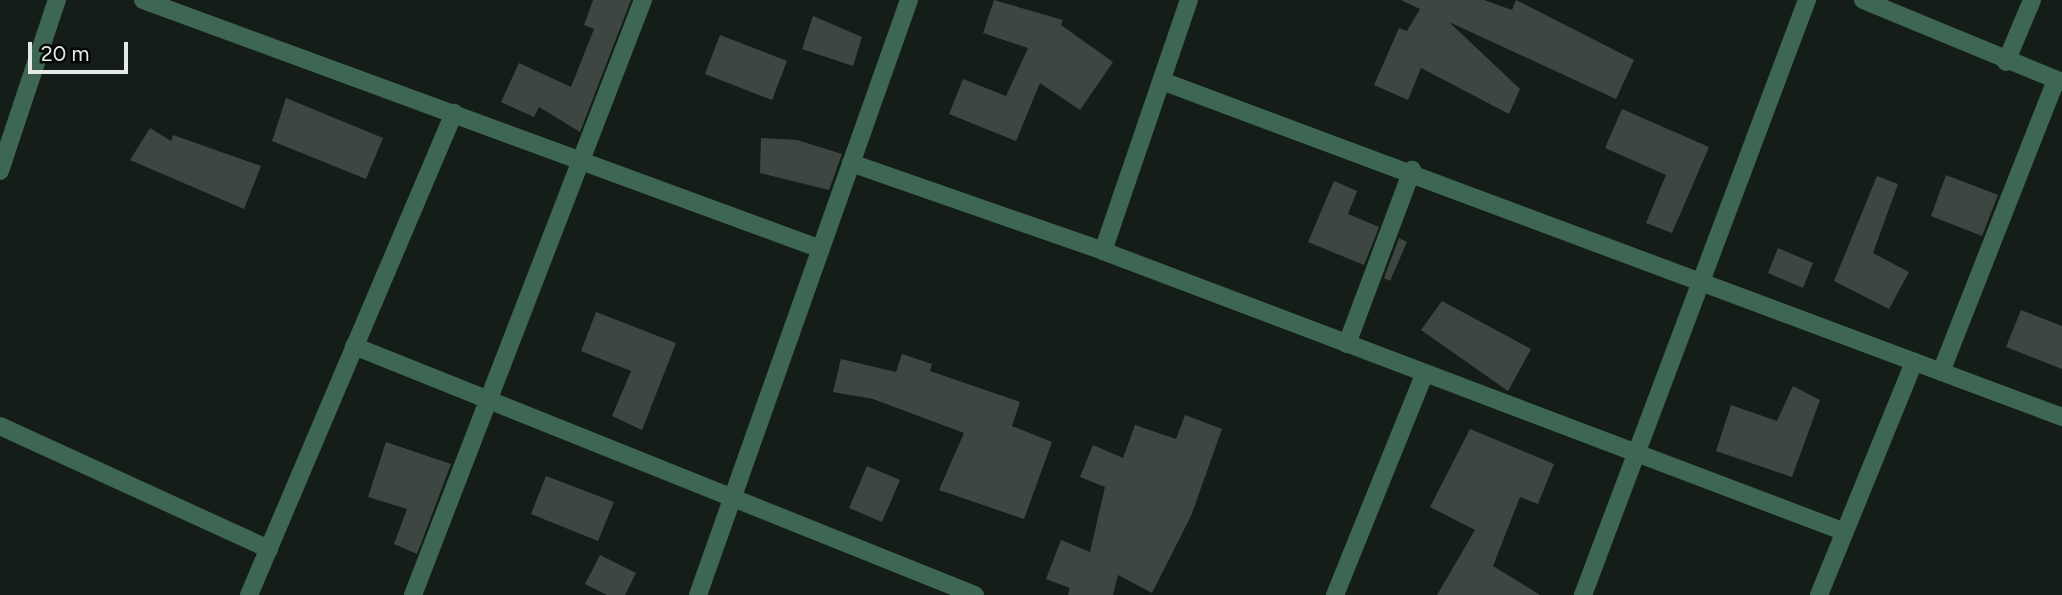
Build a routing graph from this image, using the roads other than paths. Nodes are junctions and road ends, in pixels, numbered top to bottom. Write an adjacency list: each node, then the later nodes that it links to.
1 (57, 0): 16 (street)
2 (143, 0): 12 (street)
3 (643, 0): 13 (street)
4 (909, 0): 14 (street)
5 (1189, 0): 10 (street)
6 (1807, 0): 19 (street)
7 (1863, 0): 9 (street)
8 (2032, 0): 9 (street)
9 (2007, 61): 11 (street)
10 (1162, 81): 15 (street); 18 (street)
11 (2059, 81): 23 (street)
12 (454, 113): 13 (street); 21 (street)
13 (583, 162): 17 (street); 25 (street)
14 (850, 163): 17 (street); 18 (street)
15 (1412, 170): 19 (street); 20 (street)
16 (0, 171)
17 (821, 249): 29 (street)
18 (1103, 251): 20 (street)
19 (1702, 278): 22 (street); 28 (street)
20 (1347, 344): 24 (street)
21 (354, 346): 25 (street); 31 (street)
22 (1914, 362): 23 (street); 30 (street)
23 (1941, 372): 26 (street)
24 (1424, 374): 28 (street); 36 (street)
25 (483, 400): 29 (street); 33 (street)
26 (2062, 416)
27 (0, 426): 31 (street)
28 (1636, 457): 30 (street); 37 (street)
29 (732, 502): 34 (street); 35 (street)
30 (1844, 533): 38 (street)
31 (269, 549): 32 (street)
32 (249, 595)
33 (413, 595)
34 (698, 595)
35 (975, 595)
36 (1335, 595)
37 (1583, 595)
38 (1819, 595)

